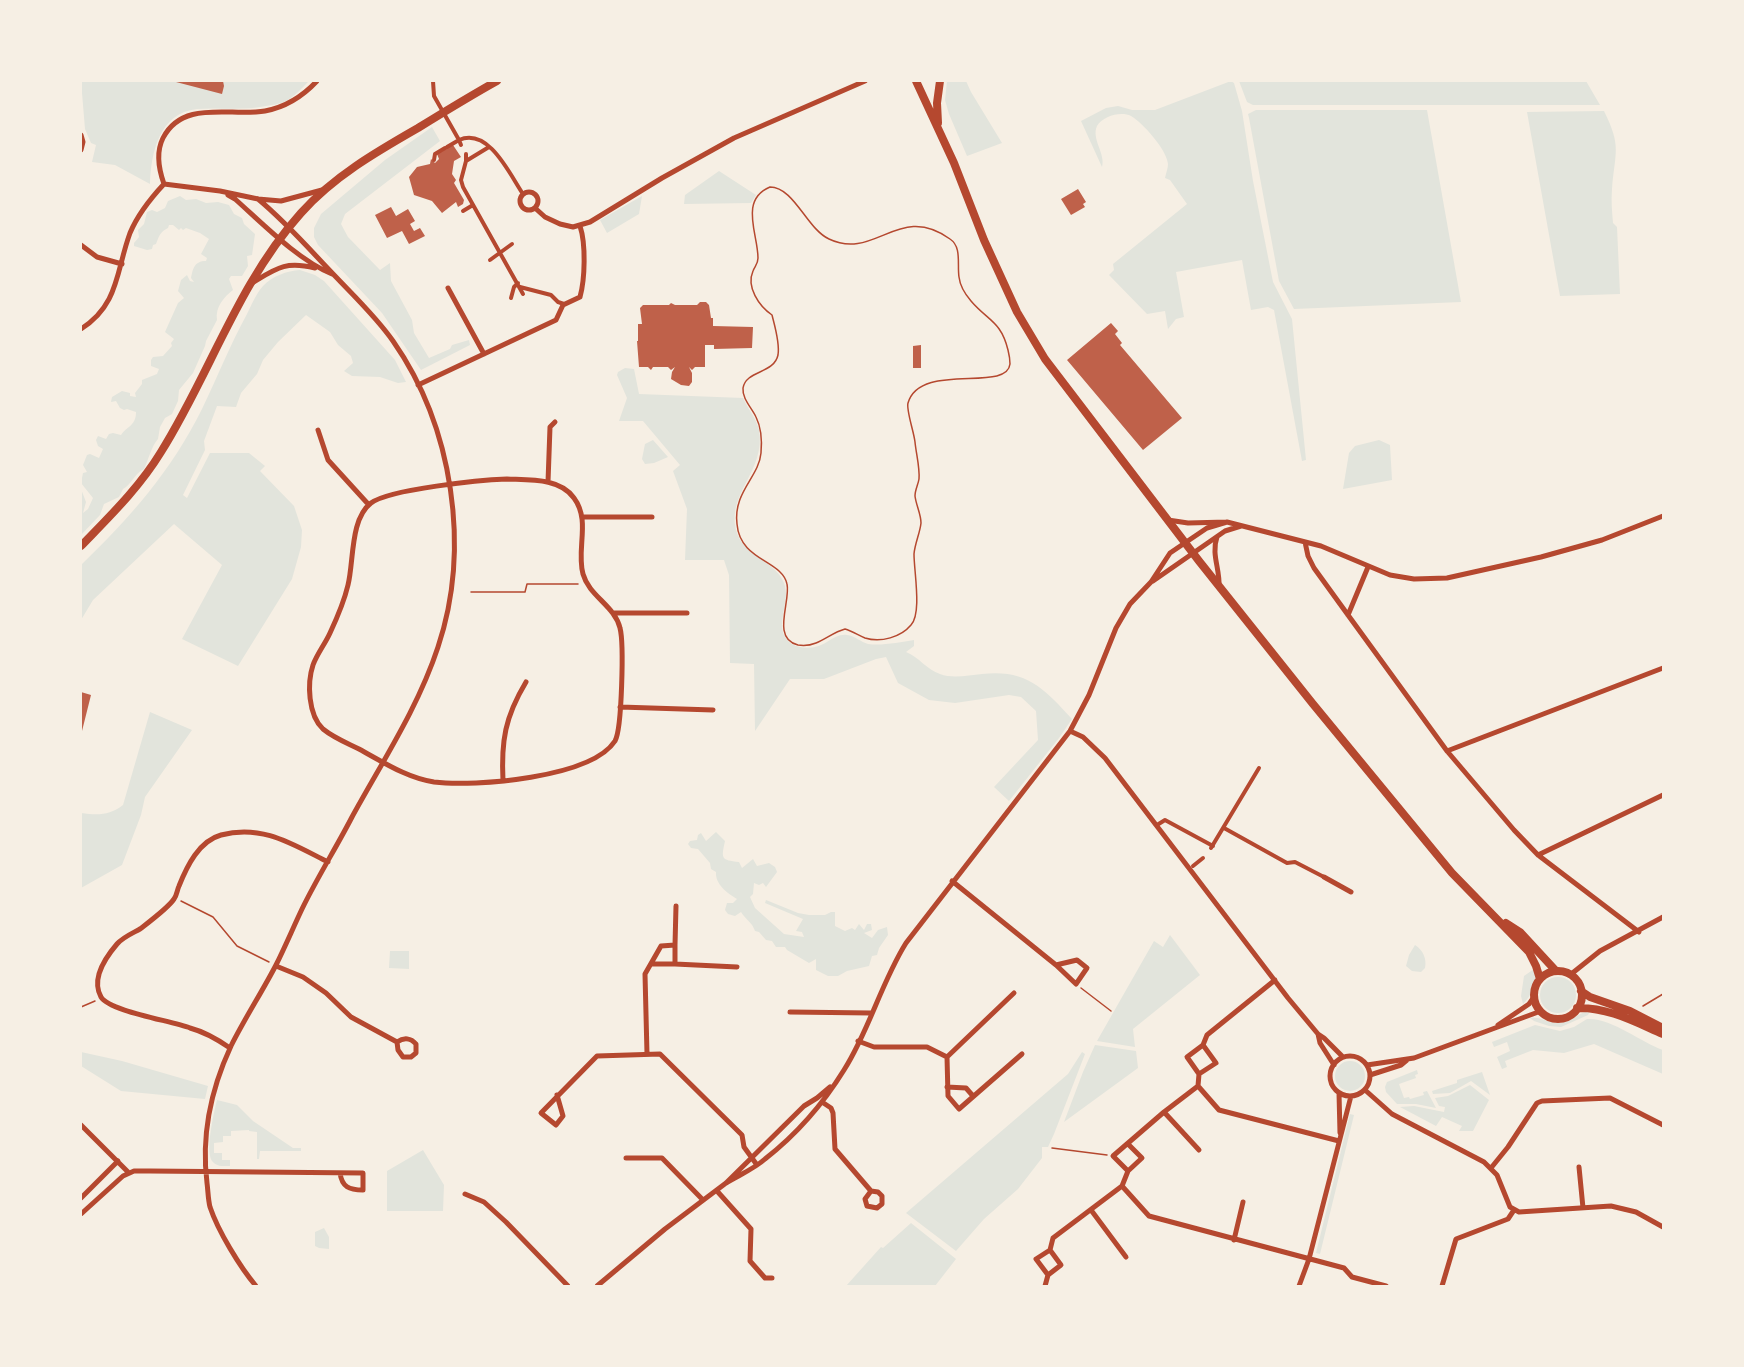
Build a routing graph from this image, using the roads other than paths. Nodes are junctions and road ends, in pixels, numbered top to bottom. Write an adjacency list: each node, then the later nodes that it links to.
1 (317, 81): 15 (street)
2 (434, 81): 9 (street)
3 (496, 81): 16 (main road)
4 (865, 81): 24 (street)
5 (916, 81): 7 (main road)
6 (940, 81): 7 (main road)
7 (938, 128): 50 (main road)
8 (81, 135): 11 (street)
9 (459, 140): 10 (street); 13 (street)
10 (490, 147): 14 (street); 18 (street)
11 (81, 150)
12 (466, 154): 14 (street)
13 (434, 160)
14 (466, 161): 20 (street)
15 (164, 184): 17 (street); 30 (street)
16 (322, 190): 19 (street); 23 (main road)
17 (220, 191): 19 (street); 25 (street)
18 (523, 194): 21 (street); 21 (street)
19 (258, 200): 23 (street)
20 (473, 205): 22 (street); 28 (street)
21 (535, 208): 24 (street)
22 (463, 211)
23 (290, 226): 25 (main road); 32 (street)
24 (580, 226): 38 (street)
25 (281, 238): 31 (street); 34 (main road)
26 (512, 244): 28 (street)
27 (81, 245): 30 (street)
28 (501, 254): 29 (street); 33 (street)
29 (490, 260)
30 (122, 264): 39 (street)
31 (318, 268): 32 (street); 34 (street)
32 (334, 274): 41 (street)
33 (519, 285): 36 (street); 37 (street); 38 (street)
34 (248, 286): 56 (main road)
35 (448, 288): 40 (street)
36 (523, 294)
37 (511, 298)
38 (564, 304): 40 (street)
39 (81, 328)
40 (484, 354): 41 (street)
41 (418, 385): 45 (street)
42 (555, 422): 44 (street)
43 (318, 430): 46 (street)
44 (548, 482): 45 (street); 48 (street)
45 (449, 485): 46 (street); 70 (street)
46 (369, 505): 70 (street)
47 (1663, 516): 58 (street)
48 (583, 517): 49 (street); 61 (street)
49 (652, 517)
50 (1168, 520): 51 (street); 54 (main road)
51 (1227, 522): 52 (street); 54 (street)
52 (1242, 526): 53 (street); 55 (street)
53 (1218, 536): 57 (street); 60 (street)
54 (1185, 542): 57 (main road); 59 (street)
55 (1305, 542): 58 (street); 63 (street)
56 (81, 546)
57 (1192, 552): 59 (street); 60 (main road)
58 (1368, 567): 63 (street)
59 (1151, 582): 68 (street)
60 (1219, 585): 85 (main road)
61 (613, 613): 62 (street); 66 (street)
62 (687, 614)
63 (1348, 615): 69 (street)
64 (1663, 668): 69 (street)
65 (526, 682): 72 (street)
66 (620, 707): 67 (street); 72 (street)
67 (713, 710)
68 (1070, 731): 74 (street); 81 (street)
69 (1447, 751): 76 (street)
70 (384, 763): 72 (street); 78 (street)
71 (1258, 768): 75 (street)
72 (503, 781)
73 (1663, 795): 76 (street)
74 (1156, 825): 75 (street); 96 (street)
75 (1224, 828): 80 (street)
76 (1538, 855): 86 (street)
77 (1203, 858): 79 (street)
78 (328, 862): 91 (street); 111 (street)
79 (1193, 866)
80 (1324, 877): 82 (street)
81 (952, 881): 90 (street); 103 (street)
82 (1351, 892)
83 (676, 906): 87 (street)
84 (1663, 917): 86 (street)
85 (1497, 918): 93 (main road); 95 (main road)
86 (1639, 932): 94 (street)
87 (675, 945): 88 (street); 89 (street)
88 (651, 964): 89 (street); 112 (street)
89 (675, 964): 92 (street)
90 (1056, 965): 90 (street)
91 (276, 966): 109 (street); 111 (street)
92 (737, 967)
93 (1556, 971): 94 (main road); 95 (main road)
94 (1570, 975): 97 (main road)
95 (1540, 979): 99 (main road)
96 (1275, 980): 106 (street); 110 (street)
97 (1581, 991): 100 (main road); 105 (main road)
98 (1014, 993): 115 (street)
99 (1534, 998): 101 (main road); 104 (street)
100 (1577, 1008): 101 (main road); 107 (main road)
101 (1541, 1011): 104 (street)
102 (790, 1012): 103 (street)
103 (871, 1013): 108 (street)
104 (1497, 1026): 116 (street)
105 (1663, 1028)
106 (1318, 1034): 114 (street); 117 (street)
107 (1663, 1034)
108 (858, 1041): 115 (street); 121 (street)
109 (397, 1042)
110 (1203, 1045): 119 (street); 119 (street)
111 (230, 1048): 144 (street)
112 (647, 1054): 126 (street); 138 (street)
113 (1022, 1054): 127 (street)
114 (1342, 1057): 117 (street); 118 (street)
115 (947, 1058): 123 (street)
116 (1407, 1060): 118 (street); 120 (street)
117 (1334, 1065): 125 (street)
118 (1367, 1065): 120 (street)
119 (1199, 1074): 122 (street)
120 (1370, 1075): 124 (street)
121 (834, 1084): 129 (street); 130 (street)
122 (1198, 1086): 131 (street); 134 (street)
123 (947, 1087): 127 (street); 127 (street)
124 (1365, 1090): 128 (street); 142 (street)
125 (1339, 1093): 128 (street); 134 (street)
126 (557, 1095): 126 (street)
127 (973, 1096)
128 (1351, 1096): 134 (street)
129 (817, 1098): 130 (street); 138 (street)
130 (823, 1102): 140 (street); 150 (street)
131 (1164, 1112): 135 (street); 136 (street)
132 (81, 1125): 139 (street)
133 (1663, 1125): 142 (street)
134 (1340, 1139): 163 (street)
135 (1128, 1144): 143 (street); 143 (street)
136 (1199, 1150)
137 (626, 1158): 153 (street)
138 (751, 1158): 140 (street); 147 (street)
139 (118, 1161): 145 (street); 152 (street)
140 (757, 1165): 147 (street)
141 (1579, 1167): 155 (street)
142 (1491, 1168): 157 (street)
143 (1128, 1171): 148 (street)
144 (205, 1172): 145 (street); 146 (street); 166 (street)
145 (129, 1173): 158 (street)
146 (340, 1173): 146 (street)
147 (726, 1183): 149 (street)
148 (1122, 1186): 156 (street); 160 (street)
149 (717, 1191): 153 (street); 165 (street)
150 (871, 1191)
151 (465, 1194): 167 (street)
152 (81, 1198)
153 (703, 1200): 168 (street)
154 (1243, 1202): 160 (street)
155 (1583, 1208): 157 (street); 159 (street)
156 (1091, 1210): 161 (street); 162 (street)
157 (1514, 1210): 172 (street)
158 (81, 1214)
159 (1663, 1227)
160 (1234, 1240): 163 (street)
161 (1050, 1250): 164 (street); 164 (street)
162 (1126, 1257)
163 (1309, 1259): 170 (street); 171 (street)
164 (1048, 1275): 169 (street)
165 (772, 1278)
166 (256, 1286)
167 (568, 1286)
168 (597, 1286)
169 (1045, 1286)
170 (1299, 1286)
171 (1386, 1286)
172 (1442, 1286)

